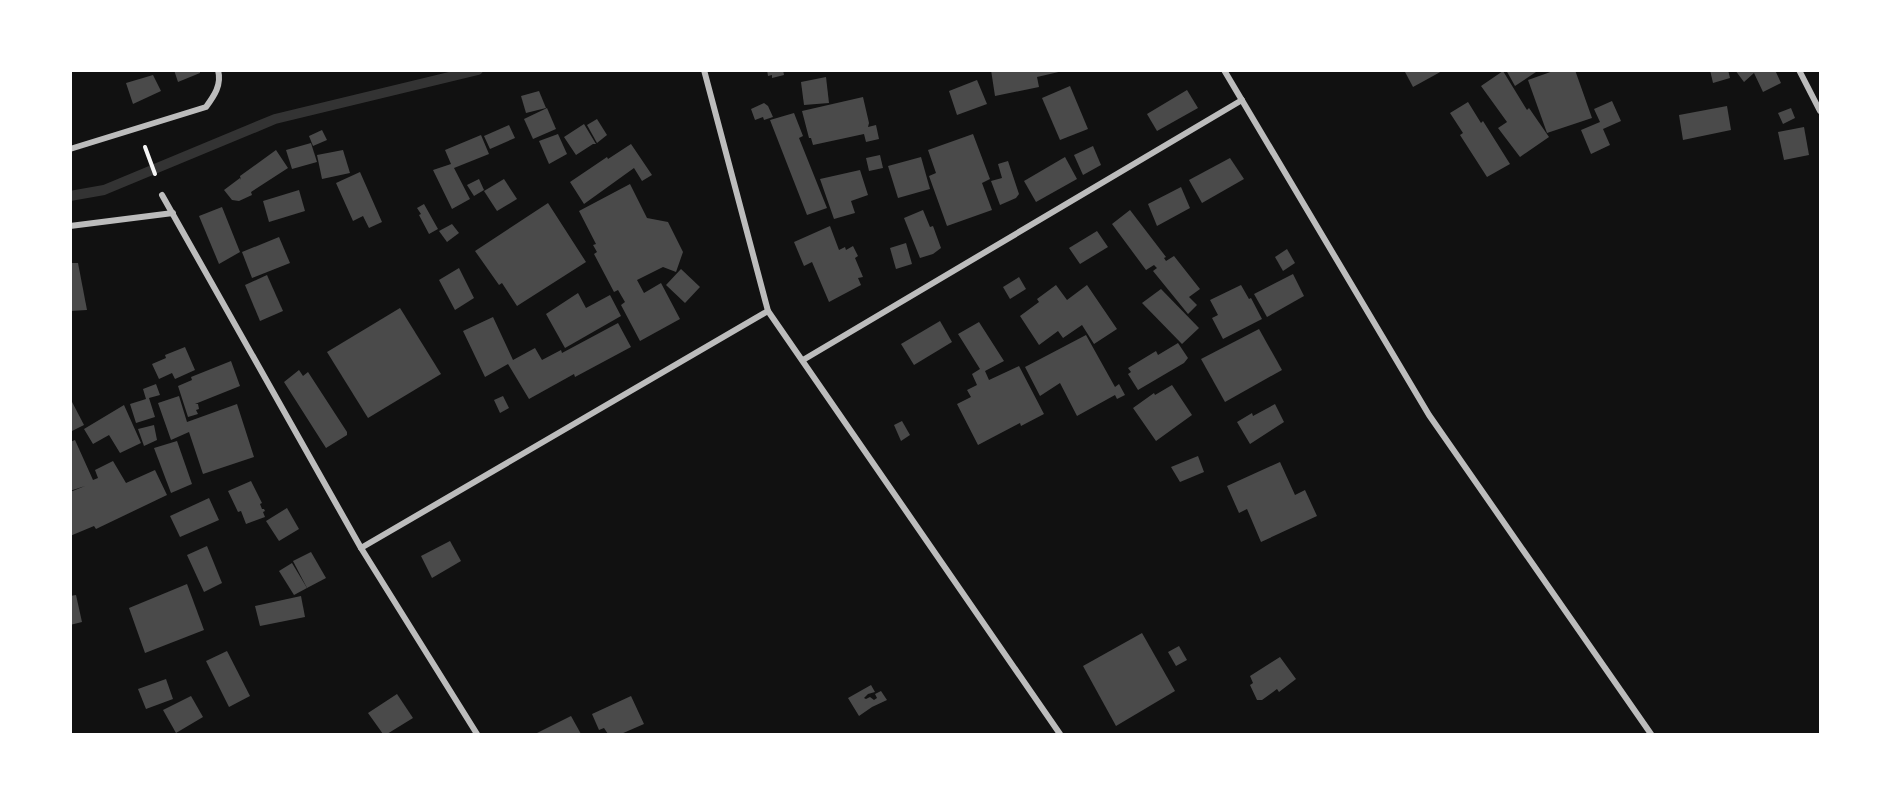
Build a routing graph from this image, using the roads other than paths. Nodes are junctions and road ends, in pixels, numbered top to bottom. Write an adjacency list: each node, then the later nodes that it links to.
1 (218, 70): 7 (street)
2 (704, 70): 11 (street)
3 (1224, 70): 5 (street)
4 (1799, 70): 6 (street)
5 (1242, 100): 12 (street); 16 (street)
6 (1821, 111)
7 (70, 149)
8 (162, 195): 9 (street)
9 (172, 213): 10 (street); 13 (street)
10 (70, 226)
11 (768, 311): 12 (street); 13 (street)
12 (803, 360): 15 (street)
13 (361, 548): 14 (street)
14 (477, 735)
15 (1060, 735)
16 (1651, 735)

